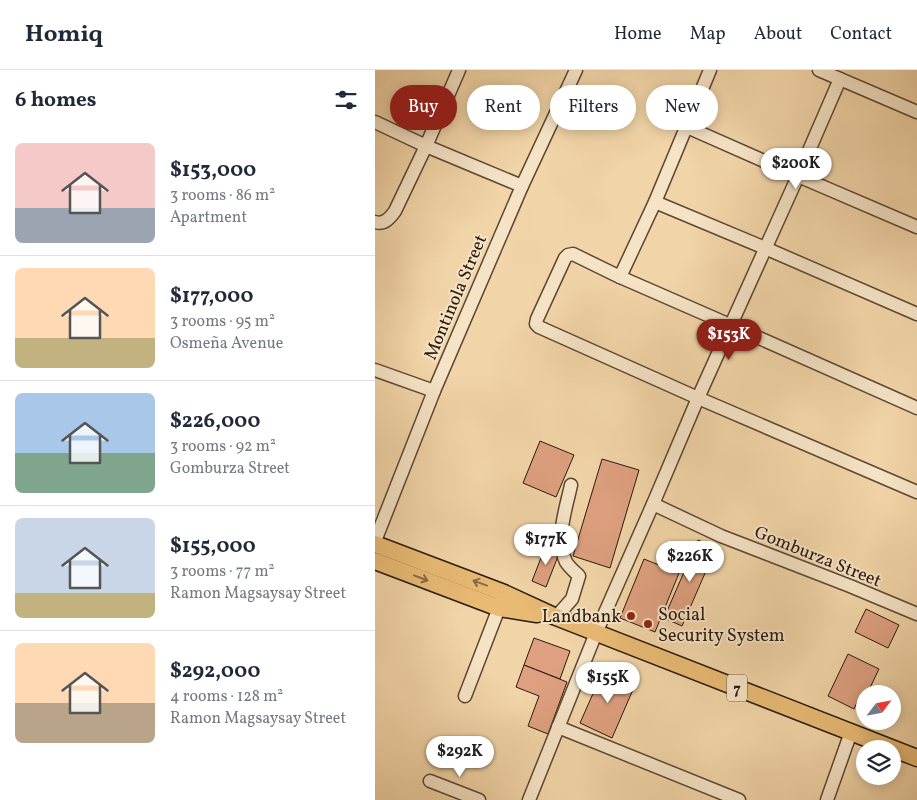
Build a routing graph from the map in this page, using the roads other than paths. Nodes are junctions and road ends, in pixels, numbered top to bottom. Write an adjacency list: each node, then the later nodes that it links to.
1 (459, 70): 11 (street)
2 (576, 70): 13 (street, Montinola Street)
3 (710, 70): 6 (street)
4 (819, 70): 5 (street)
5 (840, 79): 7 (street); 12 (street)
6 (704, 85)
7 (917, 112)
8 (375, 122): 11 (street)
9 (686, 130): 14 (street)
10 (694, 130): 12 (street)
11 (426, 146): 13 (street); 15 (street)
12 (798, 176): 16 (street); 17 (street)
13 (522, 186): 22 (street, Montinola Street)
14 (655, 202): 17 (street); 18 (street)
15 (375, 222)
16 (917, 227)
17 (765, 248): 19 (street); 20 (street)
18 (620, 277): 20 (street); 23 (street)
19 (917, 314)
20 (730, 325): 23 (street); 24 (street)
21 (375, 370): 22 (street)
22 (434, 391): 28 (street, Montinola Street)
23 (698, 398): 26 (street); 27 (street)
24 (917, 408)
25 (571, 485): 32 (street)
26 (917, 492)
27 (653, 504): 31 (street, Gomburza Street); 33 (street)
28 (375, 542): 30 (main road, 7, one-way to 28)
29 (375, 561): 30 (main road, 7, one-way to 30)
30 (502, 600): 32 (main road, 7); 34 (street)
31 (917, 614)
32 (556, 617): 33 (main road, 7)
33 (596, 633): 35 (street); 36 (main road, 7)
34 (465, 696)
35 (558, 727): 40 (street); 41 (street)
36 (851, 732): 37 (main road, 7); 42 (street)
37 (917, 758)
38 (430, 781): 39 (street)
39 (479, 800)
40 (529, 800)
41 (739, 800)
42 (827, 800)

